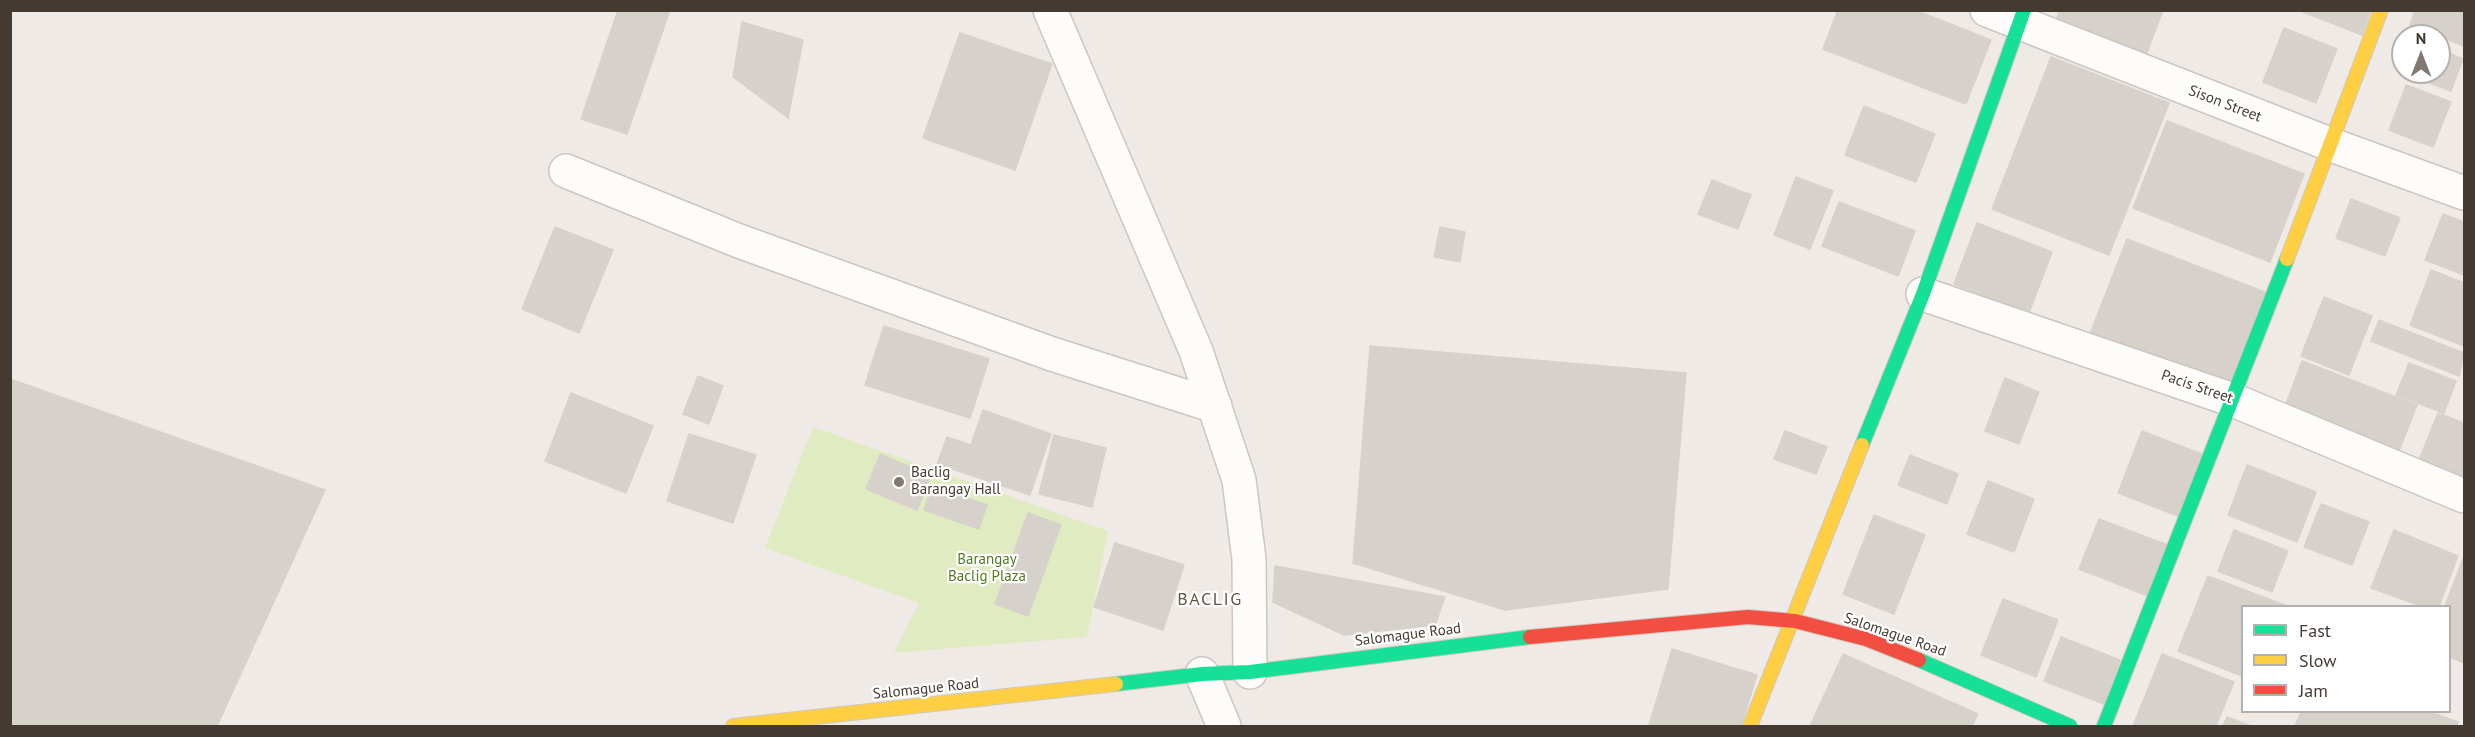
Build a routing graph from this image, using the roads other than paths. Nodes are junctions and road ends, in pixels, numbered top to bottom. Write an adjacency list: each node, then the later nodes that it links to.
1 (1050, 10): 10 (street)
2 (1987, 10): 4 (street, Sison Street)
3 (2381, 10): 5 (street)
4 (2021, 18): 5 (street, Sison Street); 8 (street)
5 (2332, 146): 7 (street, Sison Street); 9 (street)
6 (566, 171): 10 (street)
7 (2464, 193)
8 (1923, 294): 9 (street, Pacis Street); 12 (street)
9 (2233, 400): 11 (street, Pacis Street); 19 (street)
10 (1215, 406): 13 (street)
11 (2464, 496)
12 (1795, 621): 13 (street, Salomague Road); 17 (street); 18 (street, Salomague Road)
13 (1250, 672): 14 (street, Salomague Road)
14 (1202, 675): 15 (street, Salomague Road); 16 (street)
15 (733, 726)
16 (1224, 726)
17 (1750, 726)
18 (2070, 726)
19 (2104, 726)

